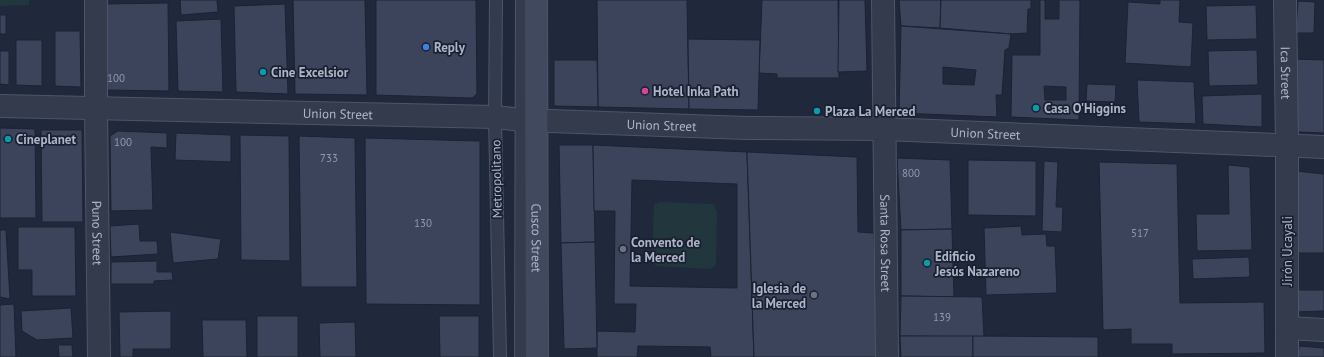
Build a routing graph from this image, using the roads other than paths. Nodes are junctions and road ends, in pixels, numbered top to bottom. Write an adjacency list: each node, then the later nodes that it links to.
1 (96, 0): 8 (street, Puno Street)
2 (496, 0): 9 (lane, Metropolitano)
3 (522, 0): 10 (lane, Metropolitano)
4 (536, 0): 10 (street, Cusco Street)
5 (883, 0): 11 (street, Santa Rosa Street)
6 (1285, 0): 12 (street, Ica Street)
7 (0, 106): 8 (street, Union Street)
8 (96, 109): 9 (street, Union Street); 16 (street, Puno Street)
9 (495, 117): 10 (street, Union Street); 17 (lane, Metropolitano)
10 (529, 120): 11 (street, Union Street); 18 (lane, Metropolitano); 19 (street, Cusco Street)
11 (884, 129): 12 (street, Union Street); 20 (street, Santa Rosa Street)
12 (1287, 145): 13 (street, Union Street); 14 (street, Jirón Ucayali)
13 (1324, 147)
14 (1287, 328): 15 (street); 21 (street, Jirón Ucayali)
15 (1324, 330)
16 (99, 357)
17 (500, 357)
18 (521, 357)
19 (537, 357)
20 (887, 357)
21 (1287, 357)

